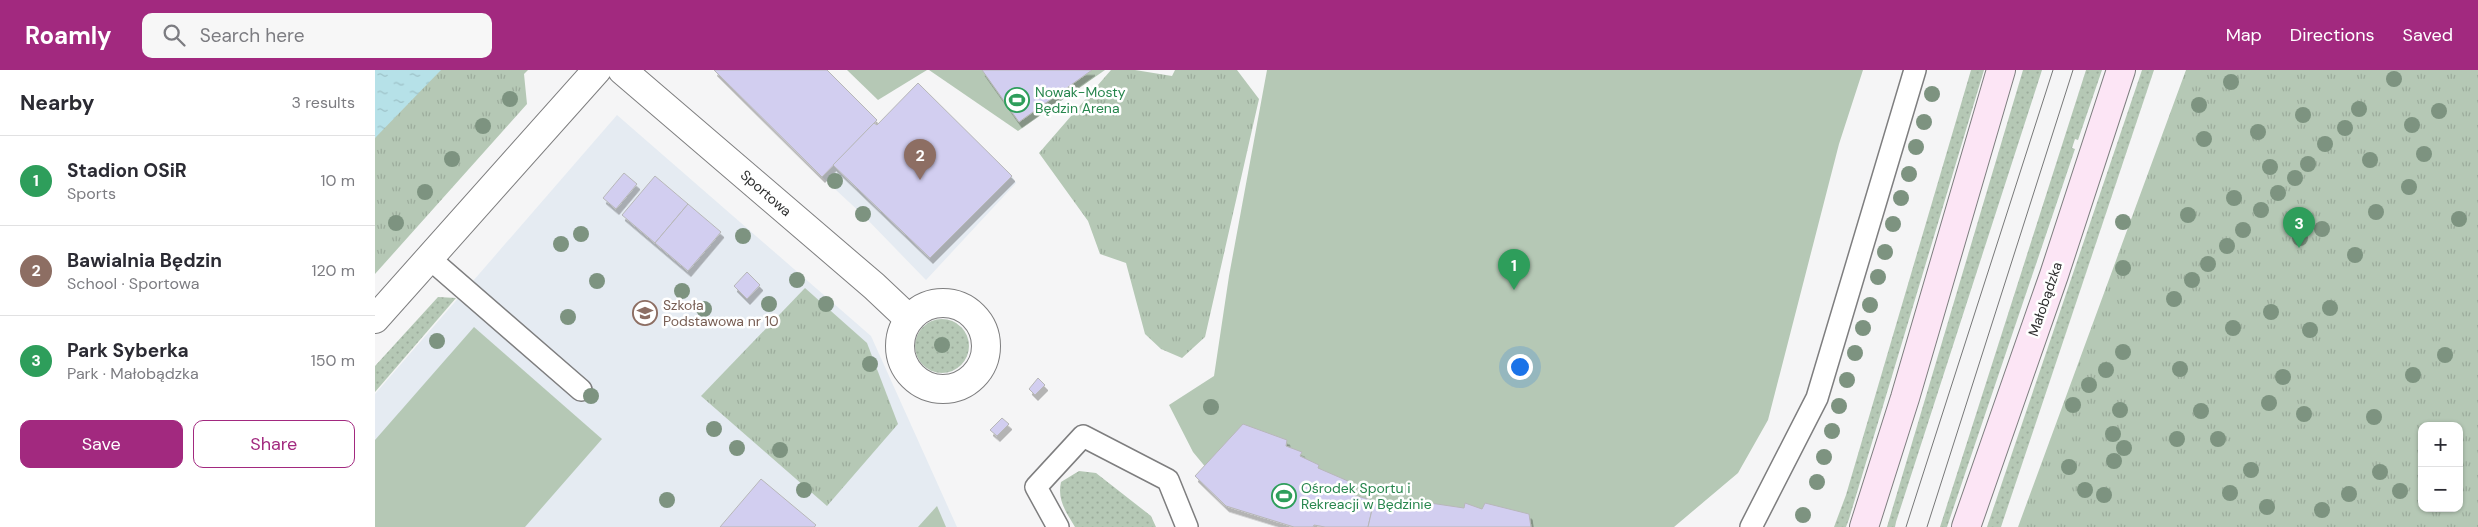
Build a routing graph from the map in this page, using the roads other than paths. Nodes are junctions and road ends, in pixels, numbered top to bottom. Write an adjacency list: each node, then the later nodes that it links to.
1 (597, 70): 6 (street)
2 (622, 70): 8 (street, Sportowa)
3 (1915, 70): 12 (lane)
4 (2001, 70): 13 (street)
5 (2121, 70): 14 (street, Małobądzka)
6 (429, 258): 7 (street); 9 (lane)
7 (375, 319)
8 (909, 319)
9 (581, 390)
10 (1058, 527): 11 (lane)
11 (1187, 527)
12 (1751, 527)
13 (1864, 527)
14 (1966, 527)

